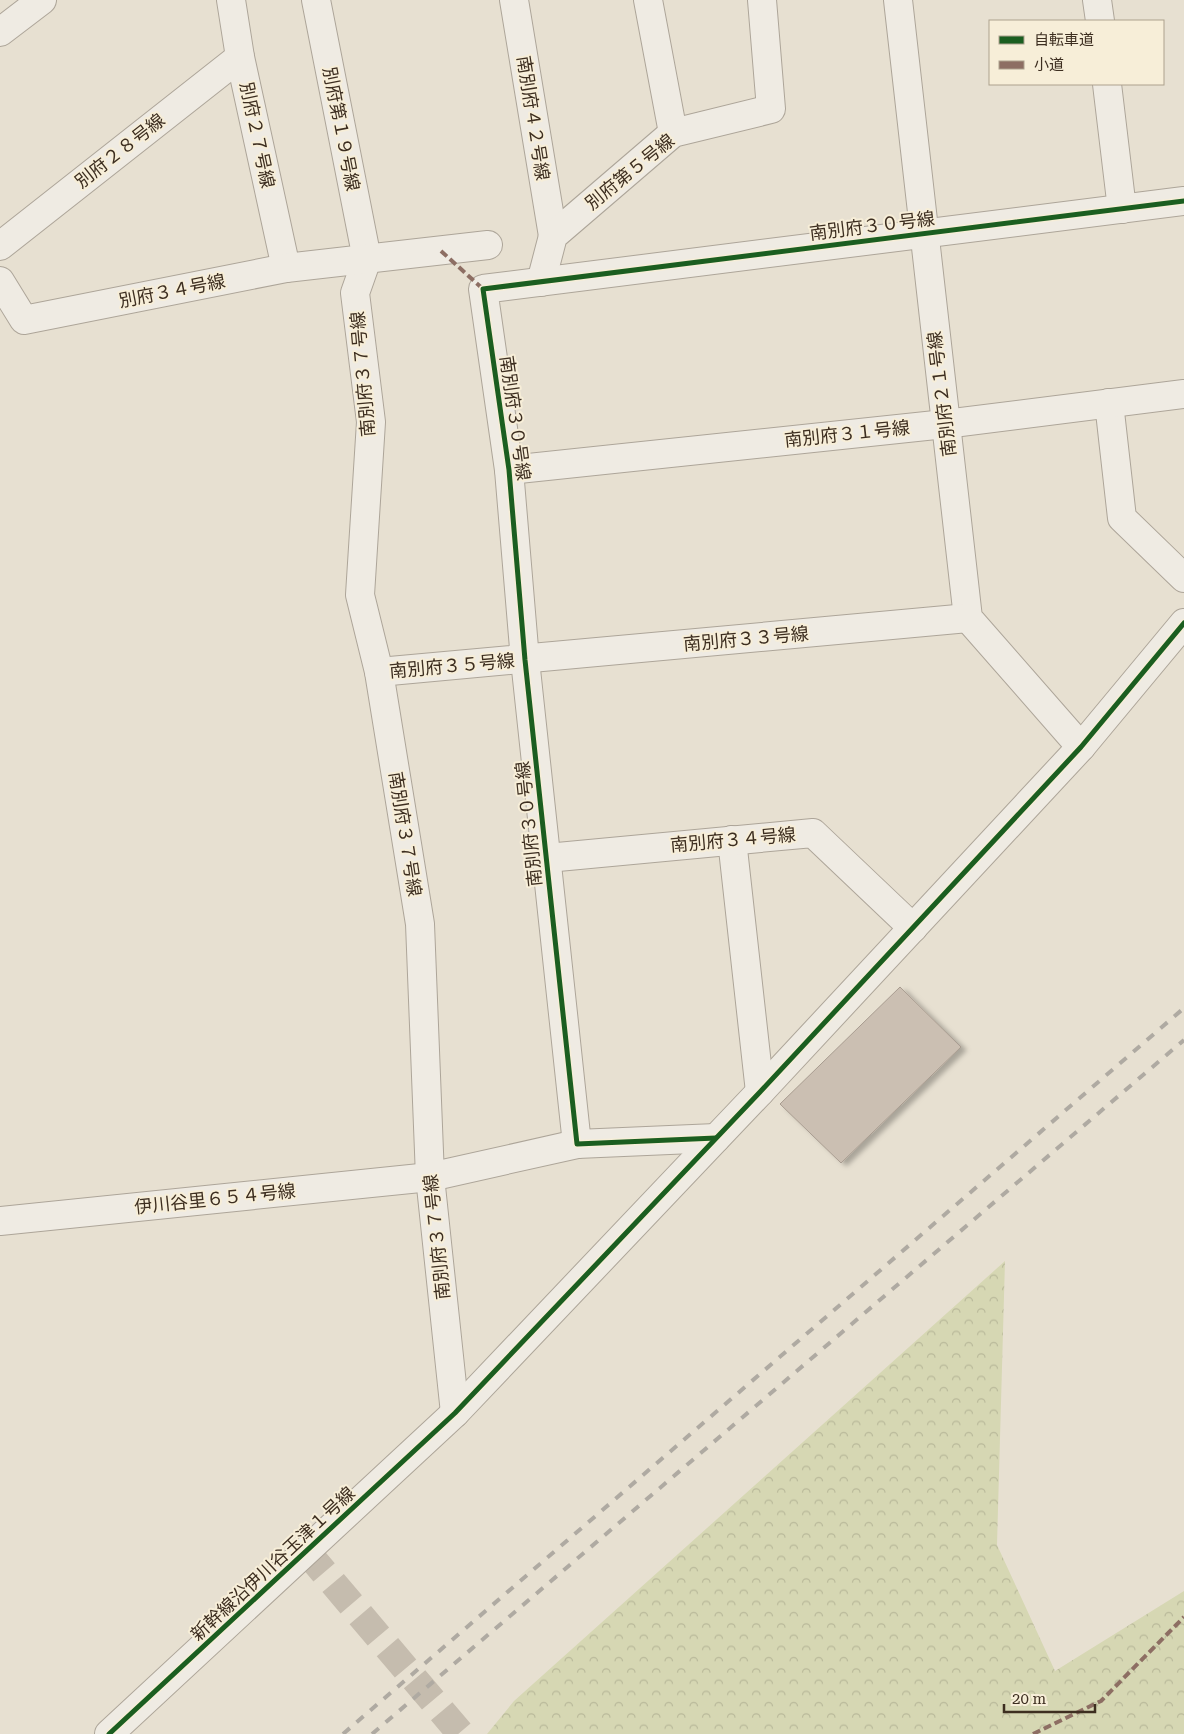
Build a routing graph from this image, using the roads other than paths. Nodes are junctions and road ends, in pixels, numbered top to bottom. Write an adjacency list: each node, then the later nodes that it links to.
1 (42, 0): 10 (street)
2 (231, 0): 11 (street, 別府２７号線)
3 (316, 0): 20 (street, 別府第１９号線)
4 (514, 0): 17 (street, 南別府４２号線)
5 (648, 0): 13 (street)
6 (762, 0): 13 (street, 別府第５号線)
7 (898, 0): 16 (street, 南別府２１号線)
8 (1097, 0): 9 (street)
9 (1100, 20)
10 (0, 32)
11 (240, 57): 19 (street, 別府２８号線); 21 (street, 別府２７号線)
12 (1107, 85): 15 (street)
13 (673, 133): 17 (street, 別府第５号線)
14 (1184, 201): 15 (street, 南別府３０号線)
15 (1122, 209): 16 (street, 南別府３０号線)
16 (924, 233): 23 (street, 南別府３０号線); 26 (street, 南別府２１号線)
17 (553, 236): 23 (street)
18 (488, 245): 20 (street)
19 (0, 246)
20 (366, 259): 21 (street, 別府３４号線); 32 (street, 南別府３７号線)
21 (286, 268): 22 (street, 別府３４号線)
22 (0, 281)
23 (541, 282): 27 (street, 南別府３０号線)
24 (1184, 394): 25 (street, 南別府３１号線)
25 (1109, 403): 26 (street, 南別府３１号線); 28 (street)
26 (946, 424): 27 (street, 南別府３１号線); 29 (street, 南別府２１号線)
27 (509, 470): 31 (street, 南別府３０号線)
28 (1184, 578)
29 (968, 618): 31 (street, 南別府３３号線); 33 (street)
30 (1184, 623): 33 (street, 新幹線沿伊川谷玉津１号線)
31 (525, 660): 32 (street, 南別府３５号線); 35 (street, 南別府３０号線)
32 (378, 672): 40 (street, 南別府３７号線)
33 (1081, 747): 36 (street, 新幹線沿伊川谷玉津１号線)
34 (732, 840): 35 (street, 南別府３４号線); 36 (street, 南別府３４号線); 37 (street)
35 (547, 858): 39 (street, 南別府３０号線)
36 (912, 928): 37 (street, 新幹線沿伊川谷玉津１号線)
37 (760, 1092): 38 (street, 新幹線沿伊川谷玉津１号線)
38 (716, 1138): 39 (street); 42 (street, 新幹線沿伊川谷玉津１号線)
39 (577, 1144): 40 (street, 伊川谷里６５４号線)
40 (430, 1177): 41 (street, 伊川谷里６５４号線); 42 (street, 南別府３７号線)
41 (0, 1221)
42 (455, 1413): 43 (street, 新幹線沿伊川谷玉津１号線)
43 (110, 1734)

